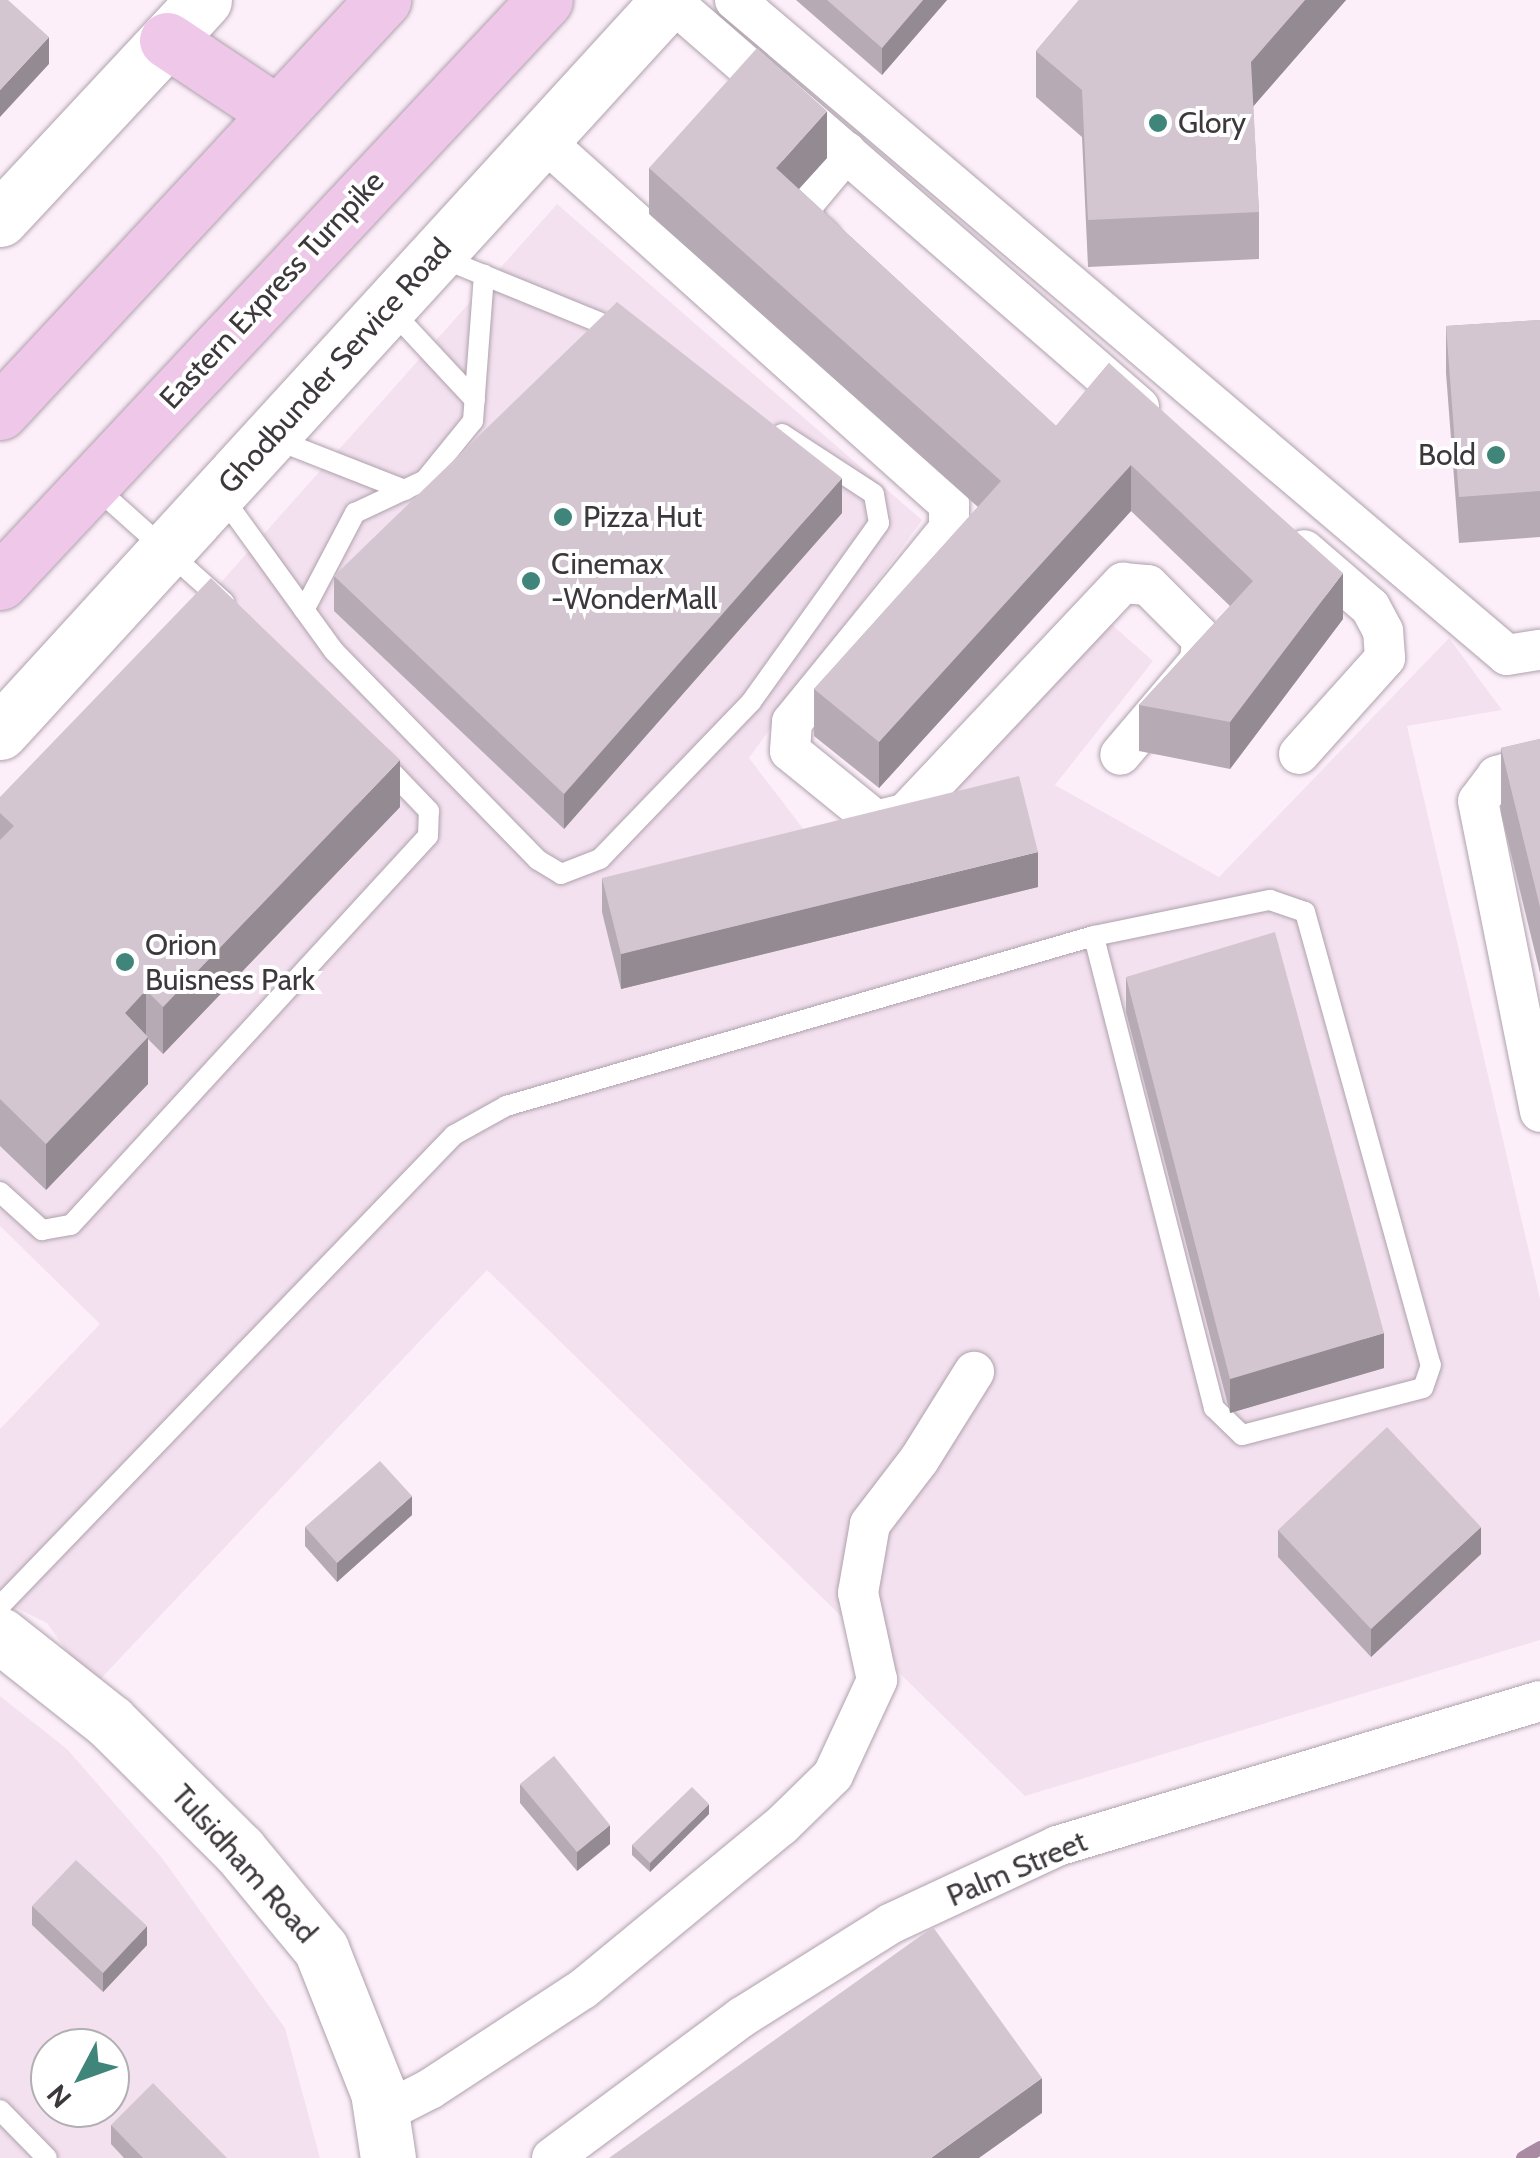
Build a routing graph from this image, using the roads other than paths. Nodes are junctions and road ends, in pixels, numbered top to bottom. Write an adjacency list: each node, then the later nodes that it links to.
1 (204, 0): 6 (street)
2 (384, 0): 7 (main road)
3 (545, 0): 20 (main road, Eastern Express Turnpike)
4 (670, 0): 8 (street, Ghodbunder Service Road); 9 (street)
5 (735, 0): 28 (street)
6 (167, 40): 7 (main road); 10 (street)
7 (277, 113): 16 (main road)
8 (542, 138): 11 (street, Ghodbunder Service Road); 32 (street)
9 (846, 152): 12 (street); 18 (street)
10 (0, 218)
11 (460, 264): 13 (street, Ghodbunder Service Road); 14 (lane); 15 (lane)
12 (850, 264)
13 (390, 308): 15 (lane); 19 (street, Ghodbunder Service Road)
14 (644, 345)
15 (475, 400): 21 (lane)
16 (0, 412)
17 (759, 419): 26 (lane)
18 (1163, 428)
19 (271, 437): 21 (lane); 22 (street, Ghodbunder Service Road)
20 (91, 484): 24 (lane); 25 (main road, Eastern Express Turnpike)
21 (405, 490): 26 (lane)
22 (219, 493): 24 (street, Ghodbunder Service Road); 26 (lane)
23 (1281, 530): 31 (street)
24 (166, 551): 27 (lane); 29 (street, Ghodbunder Service Road)
25 (0, 582)
26 (304, 610)
27 (242, 618)
28 (1540, 650)
29 (0, 732)
30 (360, 738): 36 (lane)
31 (1299, 754)
32 (1120, 756)
33 (1540, 764): 35 (street)
34 (1094, 936): 34 (lane); 38 (lane)
35 (1540, 1112)
36 (0, 1192)
37 (974, 1372): 42 (street)
38 (0, 1606)
39 (0, 1635): 42 (street, Tulsidham Road)
40 (1540, 1701): 44 (street, Palm Street)
41 (0, 2110): 43 (lane)
42 (384, 2136)
43 (47, 2158)
44 (552, 2158)

